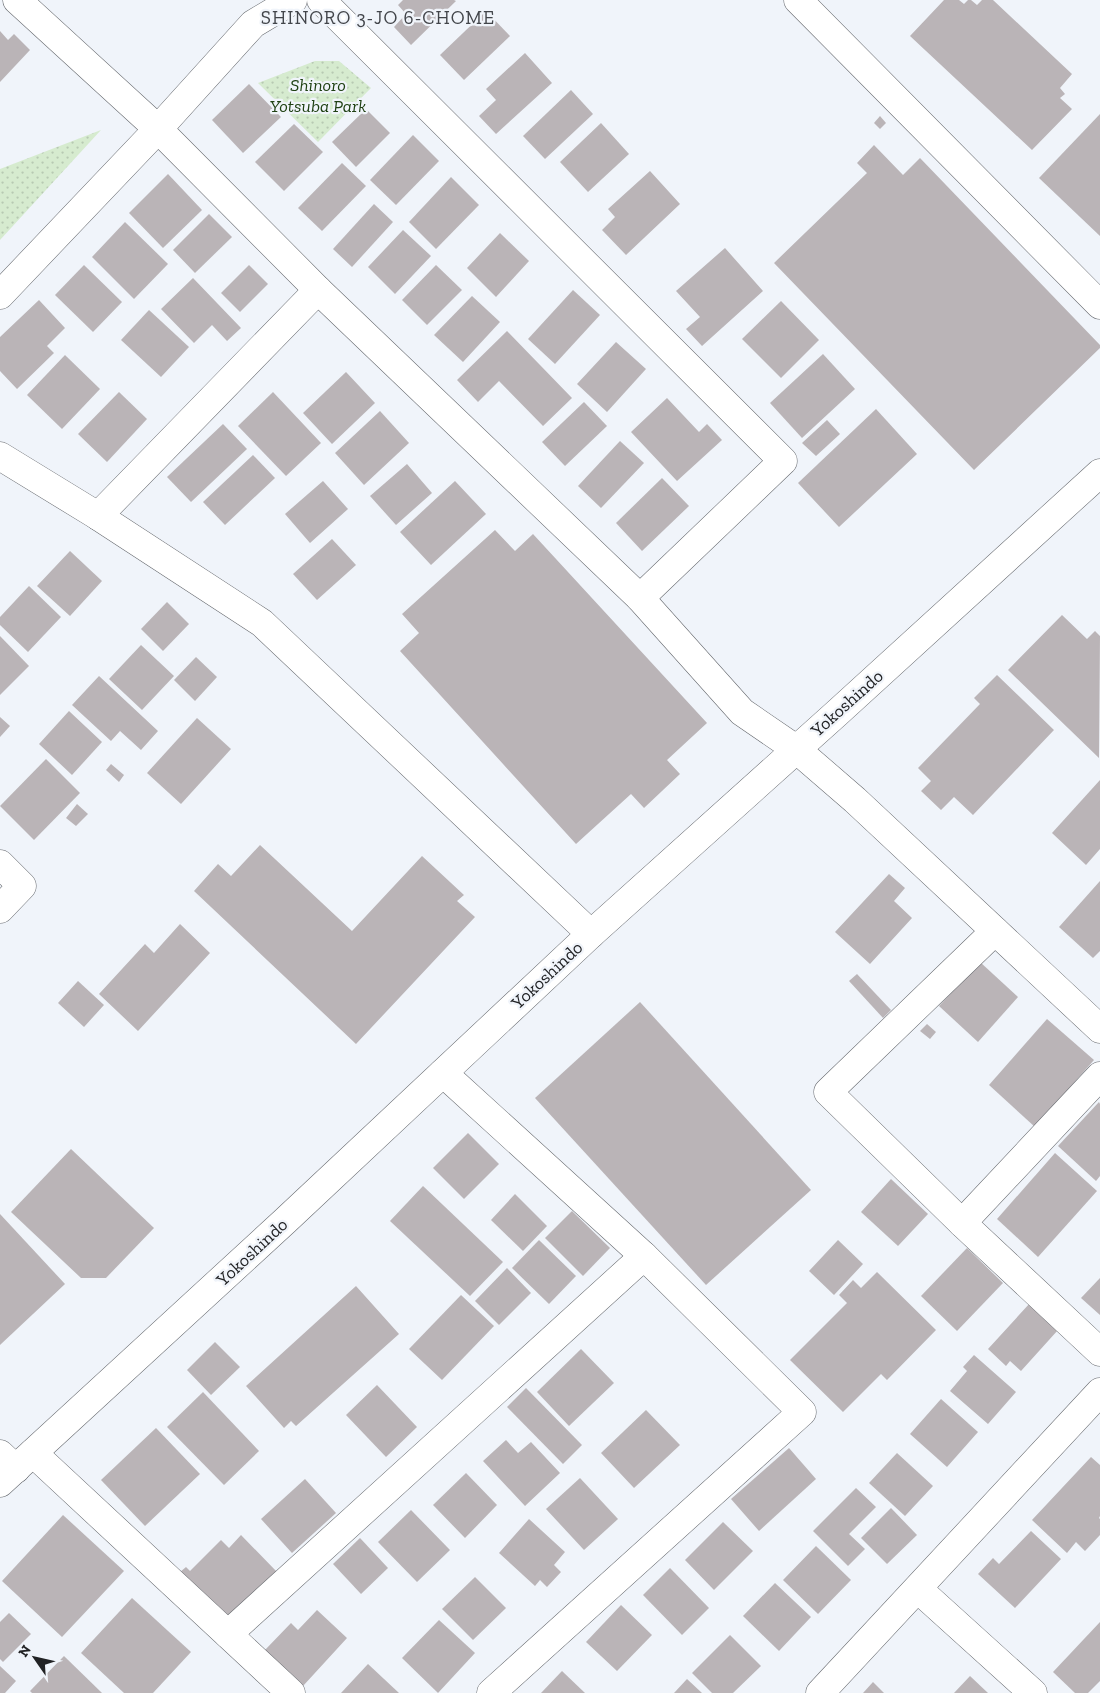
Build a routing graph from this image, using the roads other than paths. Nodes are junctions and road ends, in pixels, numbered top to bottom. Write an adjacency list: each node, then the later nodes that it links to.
1 (17, 0): 5 (street)
2 (293, 0): 5 (street)
3 (321, 0): 12 (street)
4 (798, 0): 8 (street)
5 (158, 129): 6 (street); 7 (street)
6 (318, 290): 11 (street); 12 (street)
7 (0, 295)
8 (1100, 305)
9 (0, 456): 11 (street)
10 (1100, 473): 13 (street, Yokoshindo)
11 (98, 516): 17 (street)
12 (640, 598): 13 (street)
13 (796, 749): 16 (street); 17 (street, Yokoshindo)
14 (0, 864): 15 (street)
15 (0, 909)
16 (995, 931): 18 (street); 21 (street)
17 (591, 934): 19 (street, Yokoshindo)
18 (1100, 1029)
19 (443, 1073): 22 (street); 25 (street, Yokoshindo)
20 (1100, 1076): 21 (street)
21 (962, 1223): 23 (street)
22 (644, 1256): 27 (street); 29 (street)
23 (1100, 1352)
24 (1100, 1392): 26 (street)
25 (12, 1465): 27 (street)
26 (918, 1589): 30 (street); 31 (street)
27 (228, 1634): 28 (street)
28 (291, 1693)
29 (491, 1693)
30 (820, 1693)
31 (1033, 1693)

